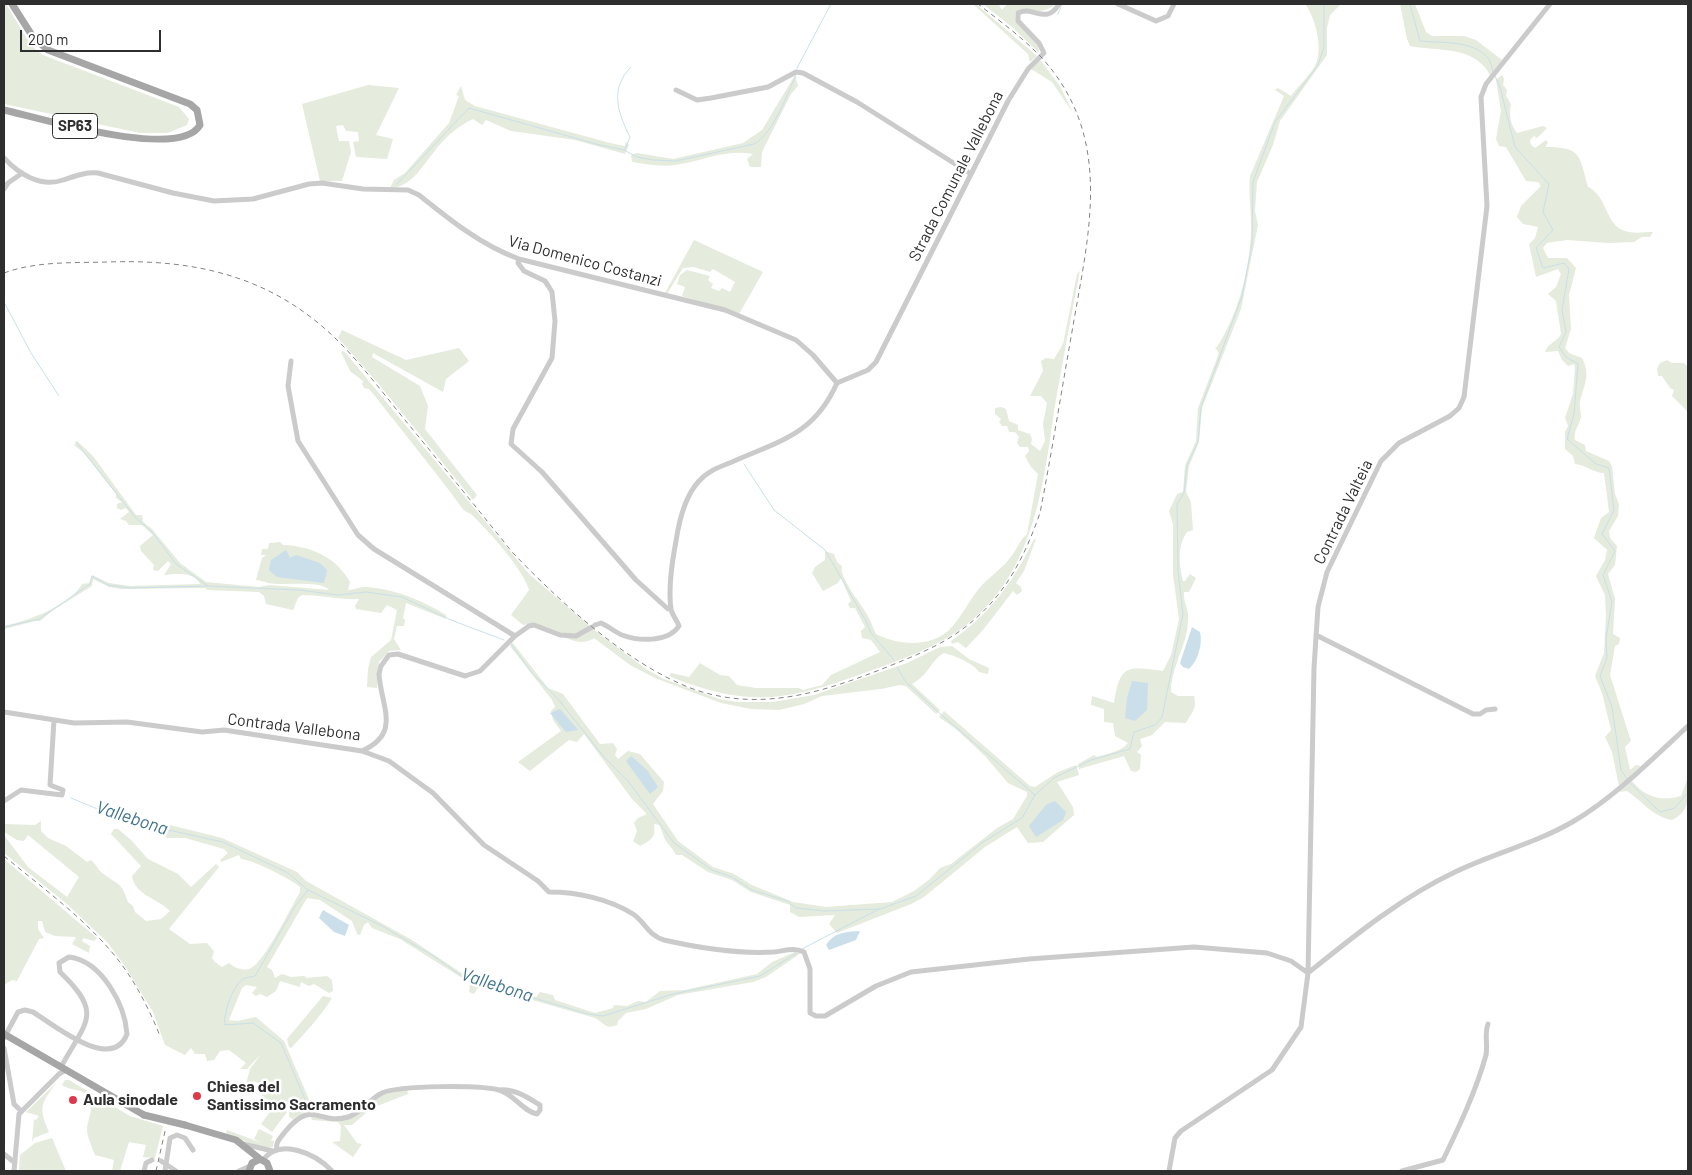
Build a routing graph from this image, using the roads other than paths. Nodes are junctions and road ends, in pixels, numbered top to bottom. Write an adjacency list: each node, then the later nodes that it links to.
1 (12, 4): 7 (main road, SP63)
2 (1059, 4): 10 (street, Strada Comunale Vallebona)
3 (1118, 4): 4 (street)
4 (1174, 4)
5 (1550, 4): 16 (street, Contrada Valteia)
6 (676, 90): 10 (street)
7 (4, 110)
8 (4, 158): 9 (street)
9 (21, 174): 11 (street); 12 (street, Via Domenico Costanzi)
10 (971, 174): 14 (street, Strada Comunale Vallebona)
11 (4, 189)
12 (519, 259): 14 (street, Via Domenico Costanzi); 15 (street)
13 (291, 361): 17 (street)
14 (837, 383): 15 (street, Contrada Vallebona)
15 (671, 608): 17 (street, Contrada Vallebona)
16 (1316, 635): 18 (street); 24 (street, Contrada Valteia)
17 (515, 636): 22 (street, Contrada Vallebona)
18 (1495, 709)
19 (4, 712): 20 (street, Contrada Vallebona)
20 (54, 720): 22 (street, Contrada Vallebona); 23 (street)
21 (1688, 726): 24 (street)
22 (362, 750): 24 (street)
23 (4, 801)
24 (1308, 973): 48 (street, Contrada Valteia)
25 (1488, 1024): 49 (street)
26 (4, 1035): 27 (street); 29 (main road)
27 (77, 1038): 27 (street); 29 (street)
28 (4, 1048): 31 (street)
29 (64, 1069): 31 (street); 32 (main road, bridge)
30 (498, 1090): 30 (street); 35 (street)
31 (20, 1110): 38 (street)
32 (231, 1140): 33 (main road); 41 (main road)
33 (243, 1144): 35 (street); 40 (main road)
34 (193, 1150): 39 (street)
35 (275, 1150): 40 (street); 47 (street)
36 (4, 1154): 38 (street)
37 (152, 1160): 43 (street)
38 (15, 1163): 42 (street)
39 (163, 1163): 44 (street); 45 (street)
40 (265, 1164): 41 (main road)
41 (250, 1167): 46 (street)
42 (14, 1171)
43 (144, 1171)
44 (165, 1171)
45 (176, 1171)
46 (239, 1171)
47 (332, 1171)
48 (1169, 1171)
49 (1402, 1171)

